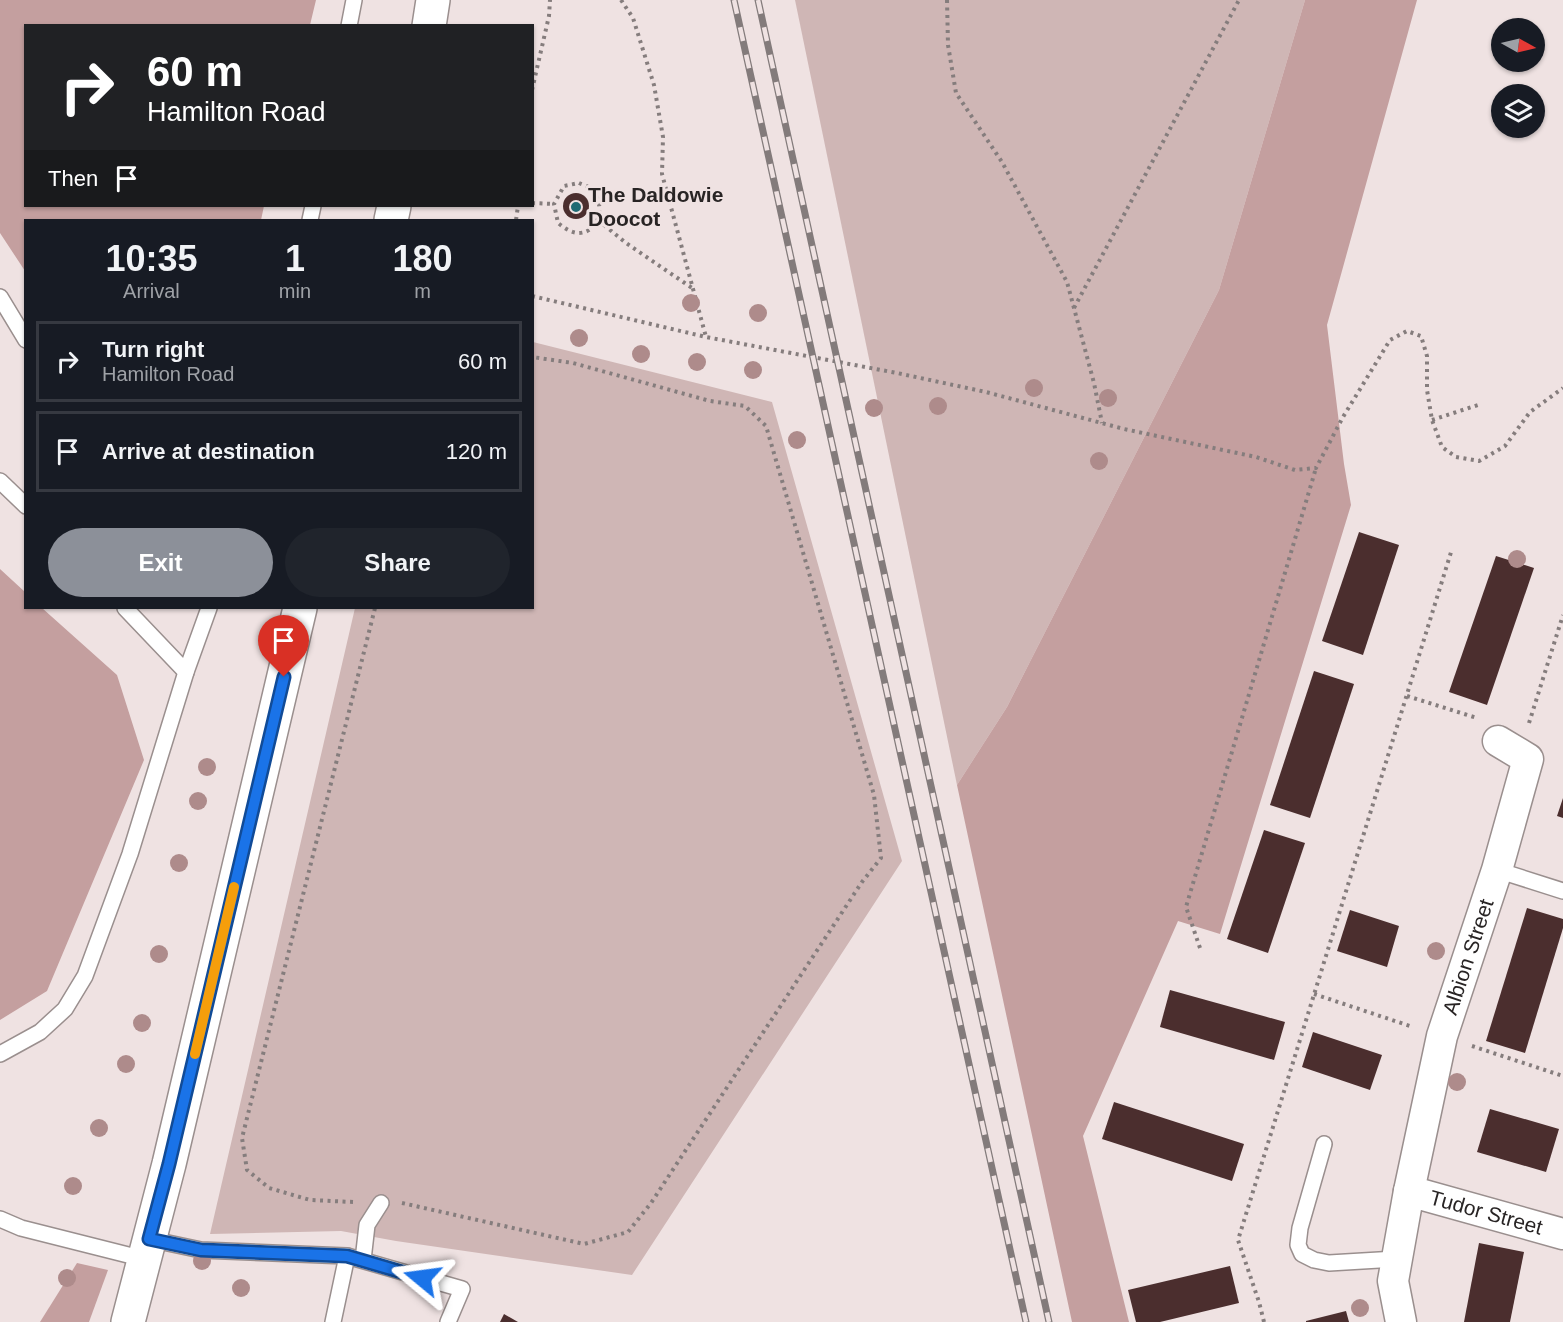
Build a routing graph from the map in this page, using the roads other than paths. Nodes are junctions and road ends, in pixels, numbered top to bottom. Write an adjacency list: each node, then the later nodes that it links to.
1 (354, 0): 3 (lane)
2 (433, 0): 4 (main road)
3 (349, 24)
4 (429, 24)
5 (0, 297): 6 (lane)
6 (24, 337)
7 (0, 481): 8 (lane)
8 (24, 505)
9 (126, 609): 12 (lane)
10 (209, 609): 12 (lane)
11 (300, 609): 22 (main road)
12 (186, 672): 16 (lane)
13 (1498, 741): 14 (street, Albion Street)
14 (1497, 870): 15 (lane); 18 (street, Albion Street)
15 (1563, 891)
16 (0, 1054)
17 (1324, 1144): 24 (lane)
18 (1408, 1191): 21 (street, Tudor Street); 24 (street, Albion Street)
19 (381, 1203): 25 (lane)
20 (0, 1219): 22 (lane)
21 (1563, 1234)
22 (147, 1249): 23 (lane); 26 (main road)
23 (347, 1256): 25 (lane); 27 (lane)
24 (1396, 1259): 29 (street, Albion Street)
25 (363, 1260): 28 (lane)
26 (128, 1322)
27 (333, 1322)
28 (448, 1322)
29 (1401, 1322)

